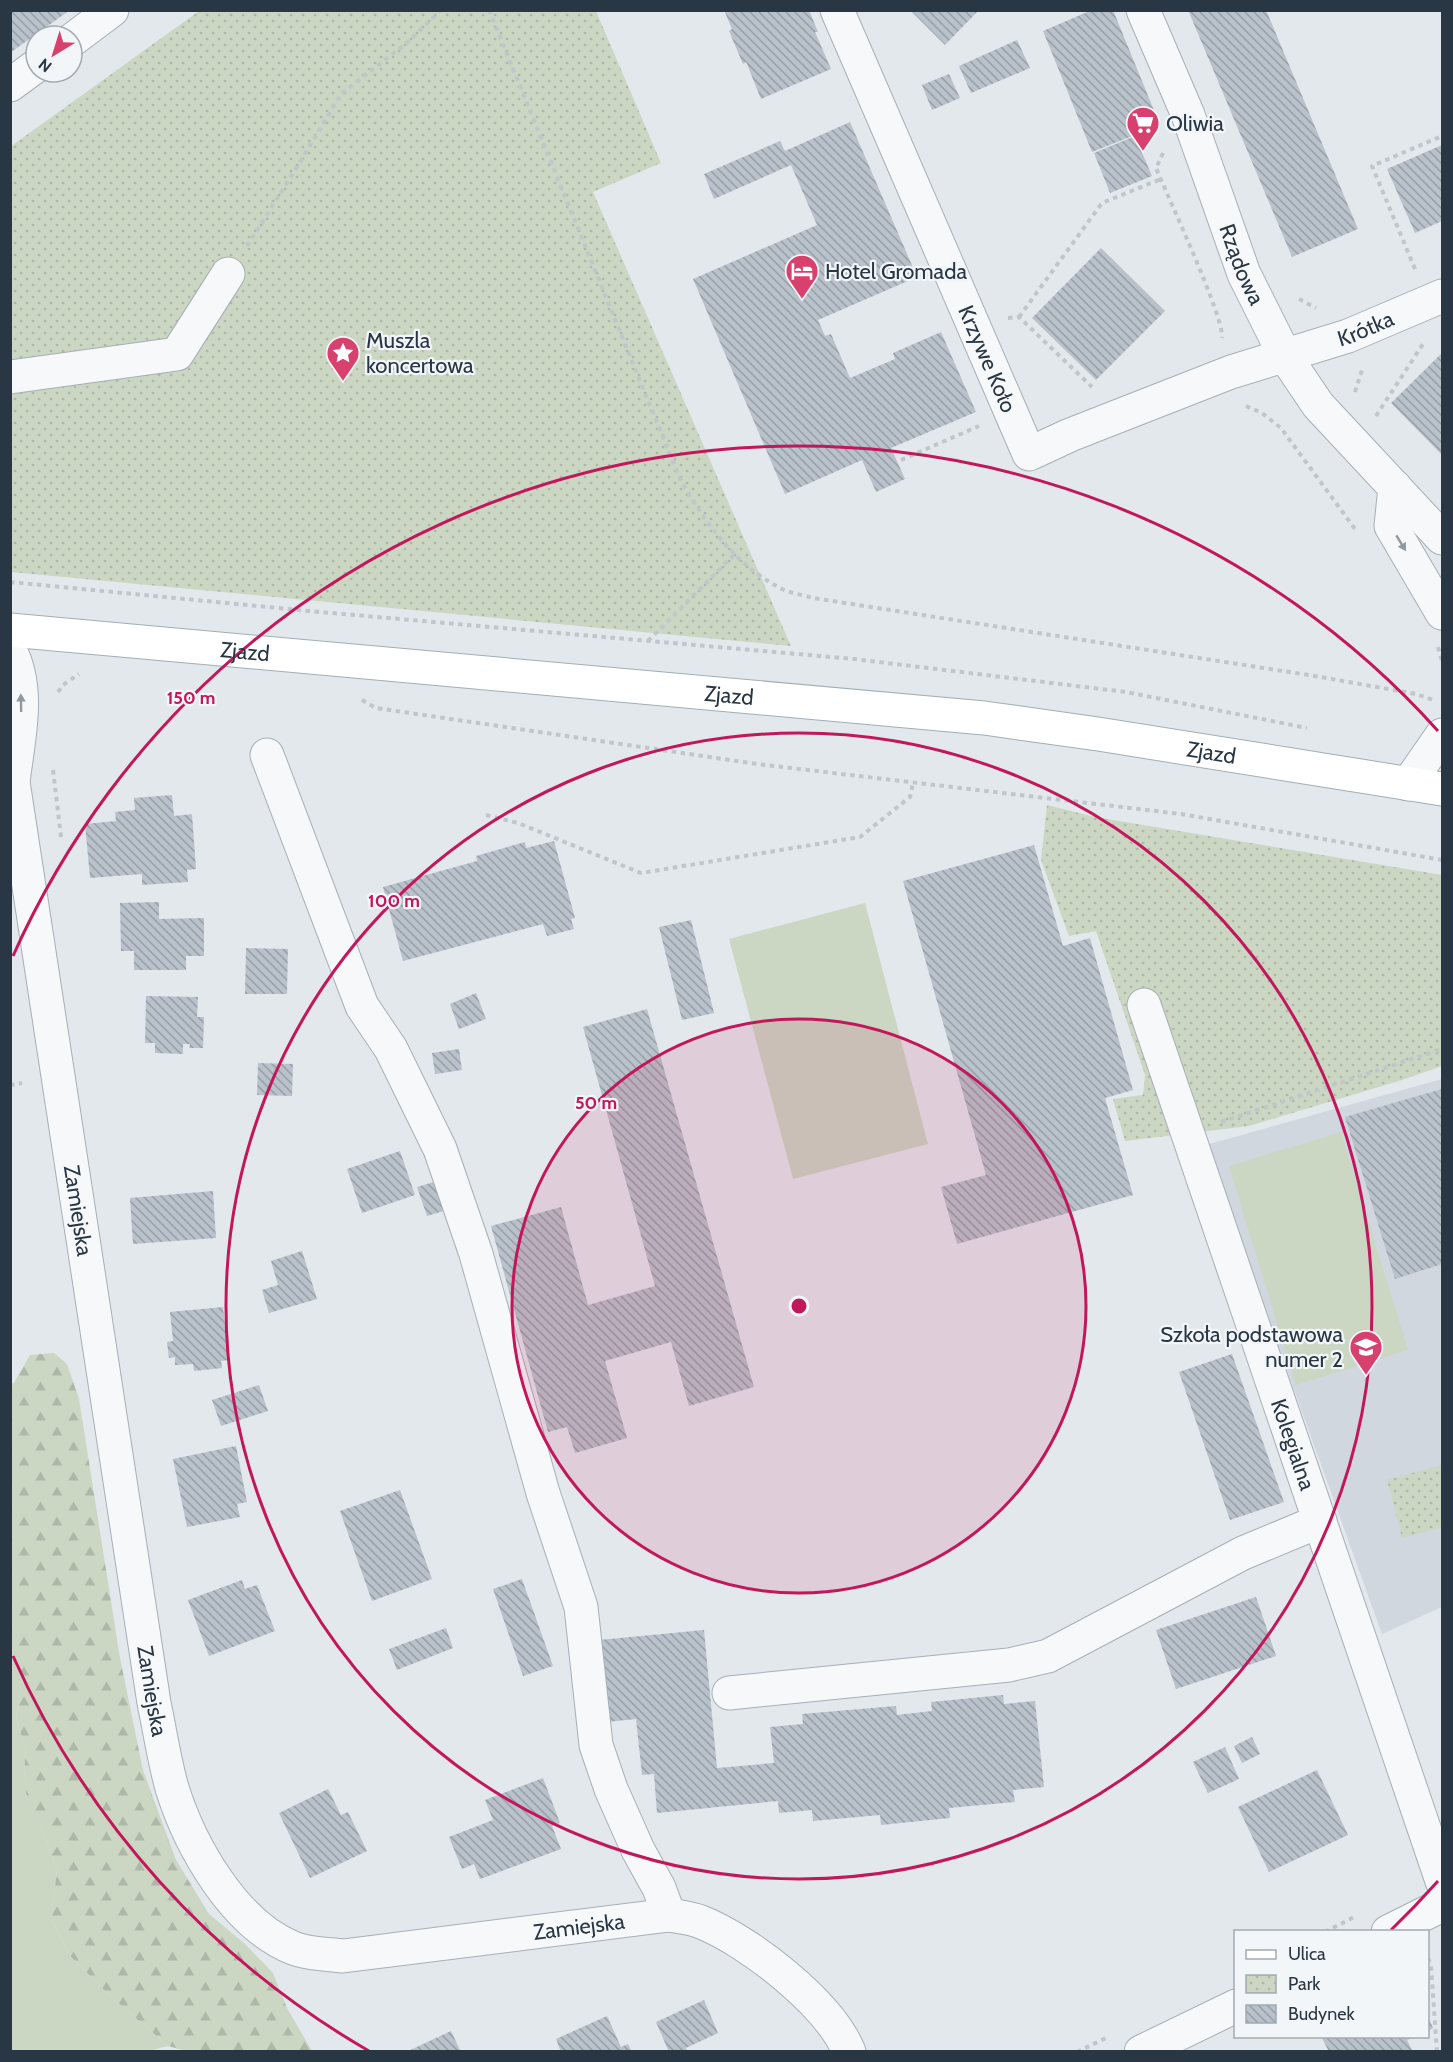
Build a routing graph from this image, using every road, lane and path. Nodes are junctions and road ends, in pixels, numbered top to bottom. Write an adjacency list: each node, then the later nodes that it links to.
1 (112, 10): 6 (street)
2 (441, 10): 12 (path)
3 (489, 10): 28 (path)
4 (837, 10): 18 (street, Krzywe Koło)
5 (1143, 10): 18 (street, Rządowa)
6 (84, 31)
7 (24, 75): 8 (street)
8 (10, 85)
9 (1443, 136): 13 (path)
10 (1166, 148): 11 (path)
11 (1161, 179): 14 (path); 17 (path)
12 (228, 274): 20 (street)
13 (1431, 287): 18 (street, Krótka)
14 (1019, 317): 15 (path); 21 (path)
15 (998, 320)
16 (1427, 339): 24 (path)
17 (1219, 342)
18 (1285, 356): 25 (street, Rządowa)
19 (1364, 367): 22 (path)
20 (10, 377)
21 (1097, 392)
22 (1358, 399)
23 (1242, 404): 26 (path)
24 (1372, 421)
25 (1395, 487): 27 (street, Rządowa); 30 (street, one-way to 30)
26 (1356, 531)
27 (1443, 538)
28 (734, 555): 32 (path); 38 (path)
29 (10, 582): 32 (path)
30 (1440, 629): 34 (path)
31 (10, 630): 45 (main road, Zjazd)
32 (648, 641): 39 (path)
33 (10, 650): 43 (street, Zamiejska, one-way to 33)
34 (1443, 661)
35 (84, 673): 36 (path)
36 (56, 694)
37 (359, 699): 44 (path)
38 (1441, 702)
39 (1309, 728)
40 (1443, 735): 45 (street)
41 (267, 755): 57 (street)
42 (52, 763): 48 (path)
43 (12, 778): 57 (street, Zamiejska)
44 (913, 783): 47 (path); 49 (path)
45 (1408, 784): 46 (main road, Zjazd)
46 (1443, 789)
47 (486, 815)
48 (62, 845)
49 (1443, 860)
50 (1144, 1005): 52 (street, Kolegialna)
51 (1443, 1049): 52 (path)
52 (1187, 1133): 53 (street, Kolegialna)
53 (1320, 1521): 54 (street); 55 (street, Kolegialna)
54 (729, 1692)
55 (1443, 1881)
56 (1443, 1905): 58 (street)
57 (669, 1915): 61 (street, Zamiejska)
58 (1392, 1930)
59 (1429, 1961): 63 (path)
60 (1234, 2007): 62 (street)
61 (849, 2052)
62 (1141, 2052)
63 (1437, 2052)

